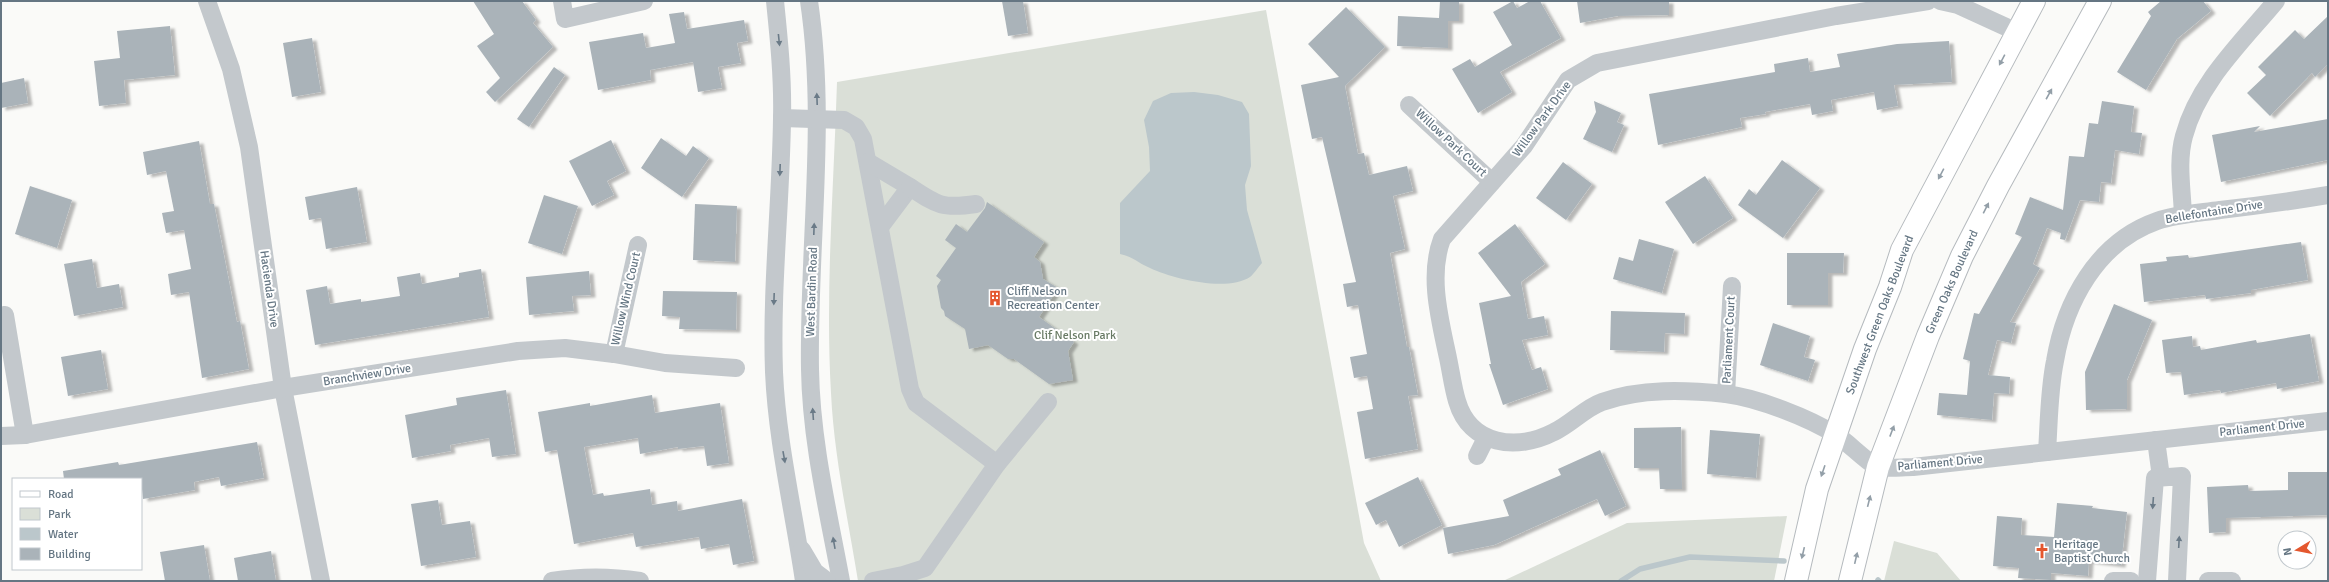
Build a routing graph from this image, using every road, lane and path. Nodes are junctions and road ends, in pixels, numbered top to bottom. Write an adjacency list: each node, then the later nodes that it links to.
1 (207, 1): 27 (street, Hacienda Drive)
2 (562, 1): 3 (street)
3 (644, 1)
4 (775, 1): 13 (street, one-way to 13)
5 (810, 1): 14 (street, West Bardin Road, one-way to 5)
6 (1928, 1): 16 (street, Willow Park Drive)
7 (1940, 1): 11 (street)
8 (2034, 1): 11 (main road, Southwest Green Oaks Boulevard)
9 (2100, 1): 39 (main road, Green Oaks Boulevard, one-way to 9)
10 (2276, 1): 20 (street)
11 (2017, 32): 31 (main road, Southwest Green Oaks Boulevard, one-way to 31)
12 (1409, 105): 16 (street, Willow Park Court)
13 (782, 118): 14 (street); 41 (street, one-way to 41)
14 (817, 119): 15 (street); 47 (street, West Bardin Road, one-way to 14)
15 (868, 162): 17 (street); 21 (street)
16 (1492, 182): 34 (street, Willow Park Drive)
17 (910, 187): 19 (street); 21 (street)
18 (2328, 195): 20 (street, Bellefontaine Drive)
19 (976, 204)
20 (2183, 215): 36 (street, Bellefontaine Drive)
21 (880, 227): 38 (street)
22 (638, 245): 25 (street, Willow Wind Court)
23 (1732, 286): 28 (street, Parliament Court)
24 (5, 314): 32 (street)
25 (614, 354): 26 (street, Branchview Drive); 27 (street, Branchview Drive)
26 (736, 368)
27 (283, 388): 32 (street, Branchview Drive); 42 (street, Hacienda Drive)
28 (1726, 394): 31 (street); 34 (street)
29 (1048, 402): 38 (street)
30 (2328, 421): 35 (street, Parliament Drive)
31 (1836, 434): 39 (street); 49 (main road, Southwest Green Oaks Boulevard, one-way to 49)
32 (25, 435): 33 (street, Branchview Drive)
33 (1, 436)
34 (1486, 438): 37 (street)
35 (2156, 440): 36 (street, Parliament Drive); 40 (street)
36 (2047, 452): 39 (street, Parliament Drive)
37 (1477, 456)
38 (998, 464): 48 (street)
39 (1878, 467): 50 (main road, Green Oaks Boulevard, one-way to 39)
40 (2161, 477): 53 (street, one-way to 53); 54 (street, one-way to 40)
41 (799, 544): 45 (street); 46 (street)
42 (321, 581)
43 (552, 581): 44 (street)
44 (640, 581)
45 (804, 581)
46 (827, 581)
47 (841, 581)
48 (873, 581)
49 (1796, 581)
50 (1850, 581)
51 (2113, 581): 52 (street)
52 (2131, 581)
53 (2147, 581)
54 (2177, 581)
55 (2208, 581): 56 (street)
56 (2232, 581)

